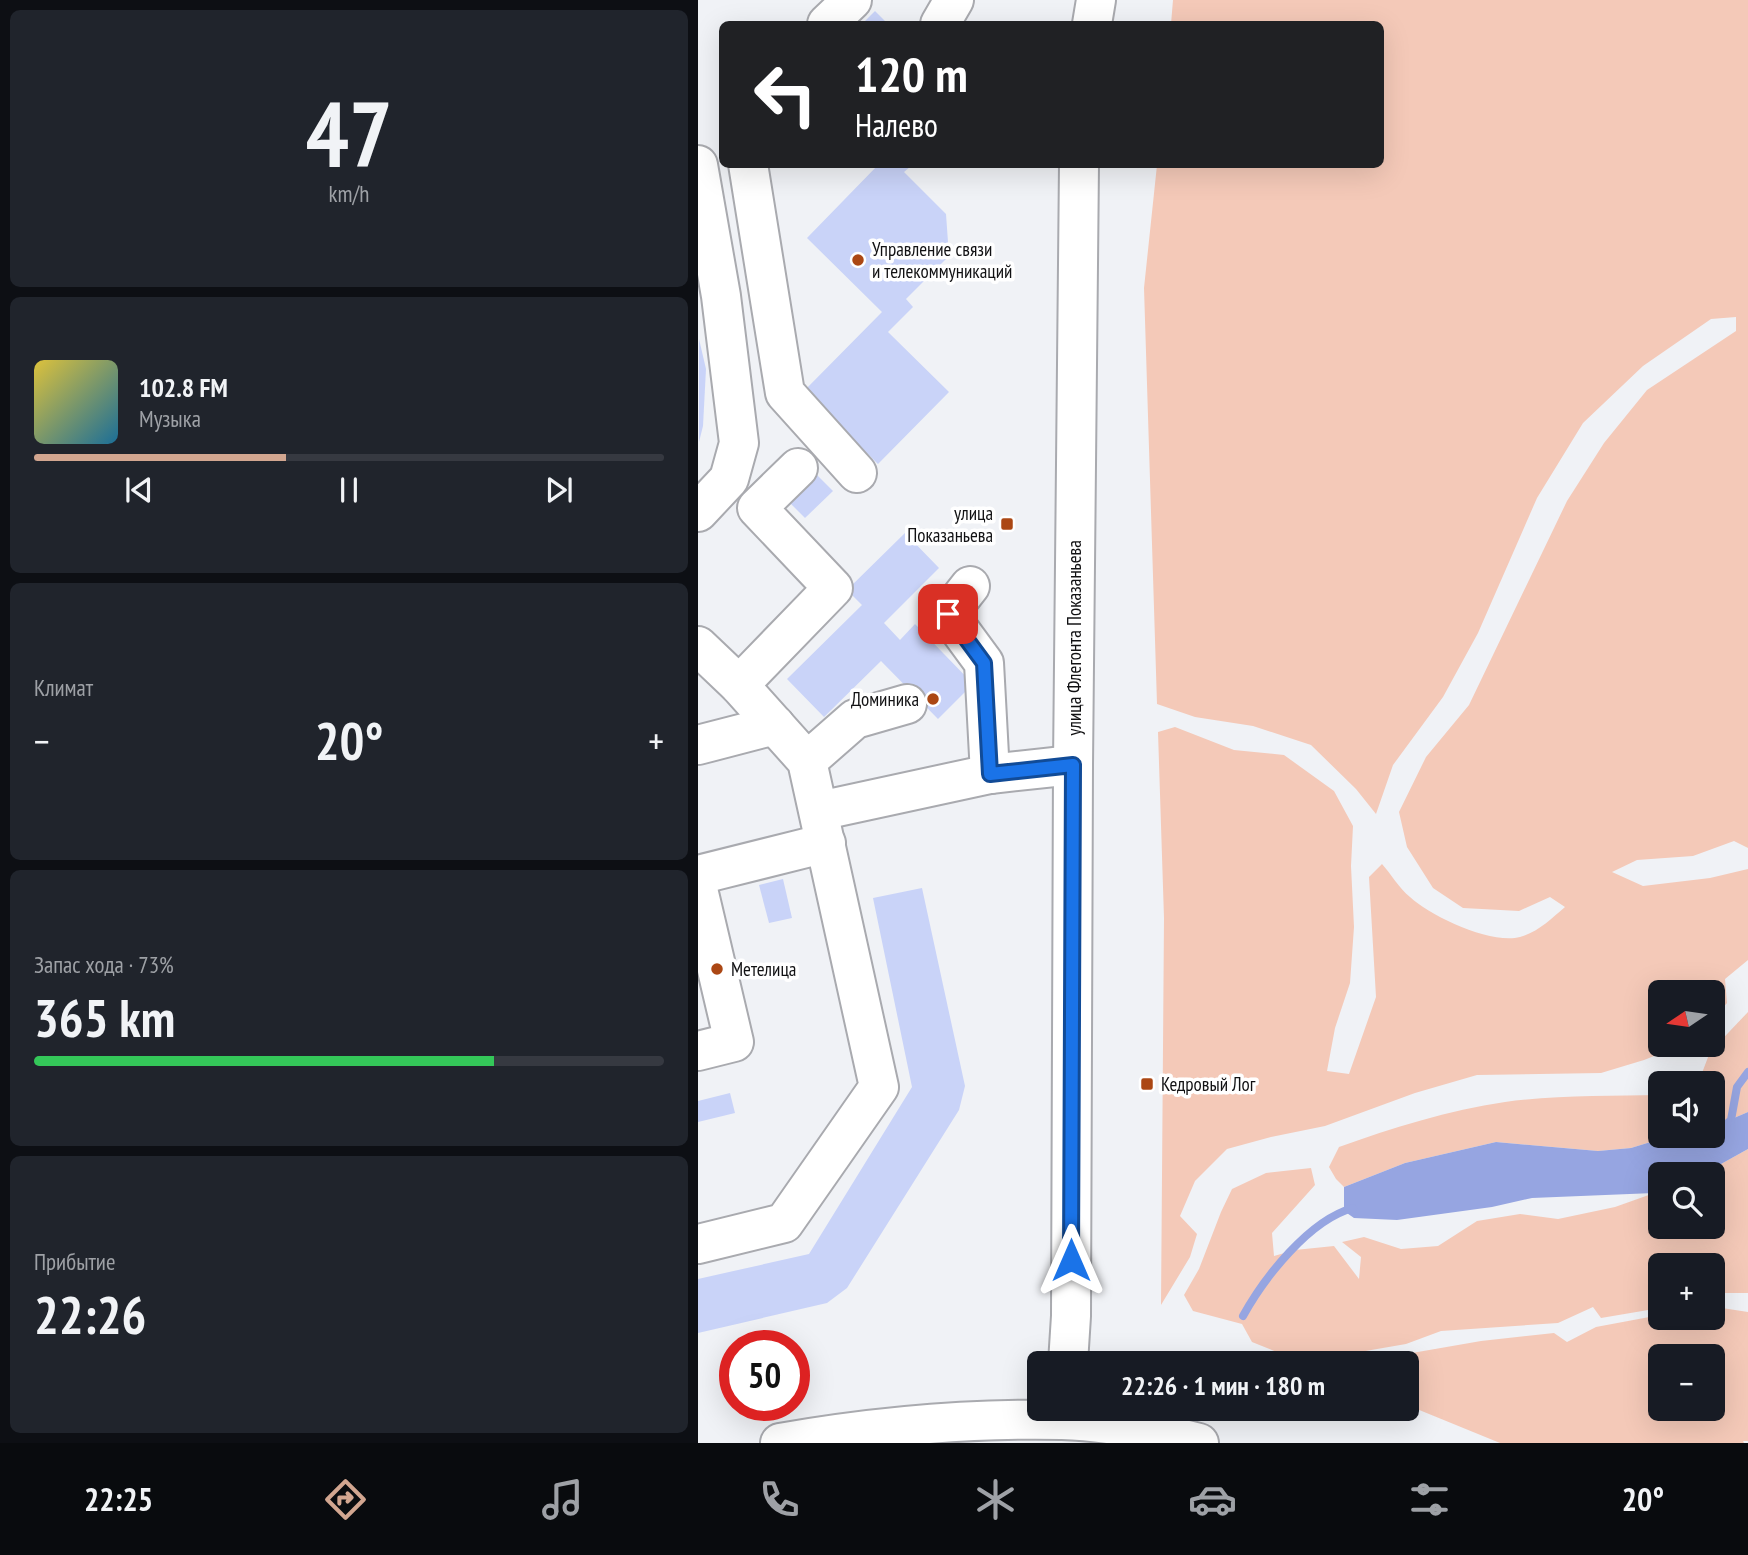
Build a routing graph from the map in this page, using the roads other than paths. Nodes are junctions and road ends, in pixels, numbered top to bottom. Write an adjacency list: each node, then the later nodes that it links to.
1 (852, 0): 4 (main road)
2 (954, 0): 5 (main road)
3 (1096, 0): 6 (main road)
4 (830, 21)
5 (942, 21)
6 (1092, 21)
7 (698, 165): 10 (main road)
8 (749, 168): 12 (main road)
9 (1080, 168): 21 (main road, улица Флегонта Показаньева)
10 (710, 299): 13 (main road)
11 (798, 468): 16 (main road)
12 (857, 473)
13 (698, 512)
14 (970, 586): 22 (main road)
15 (698, 646): 16 (main road)
16 (739, 685): 18 (main road)
17 (907, 704): 20 (main road)
18 (775, 726): 19 (main road); 20 (main road)
19 (698, 746)
20 (807, 761): 23 (main road)
21 (1073, 765): 22 (main road); 28 (main road, улица Флегонта Показаньева)
22 (990, 774): 23 (main road)
23 (822, 827): 24 (main road); 27 (main road)
24 (698, 875)
25 (698, 889): 26 (main road)
26 (698, 1051)
27 (698, 1244)
28 (1069, 1351)
29 (1064, 1424): 30 (main road); 31 (main road)
30 (780, 1443)
31 (1199, 1443)

